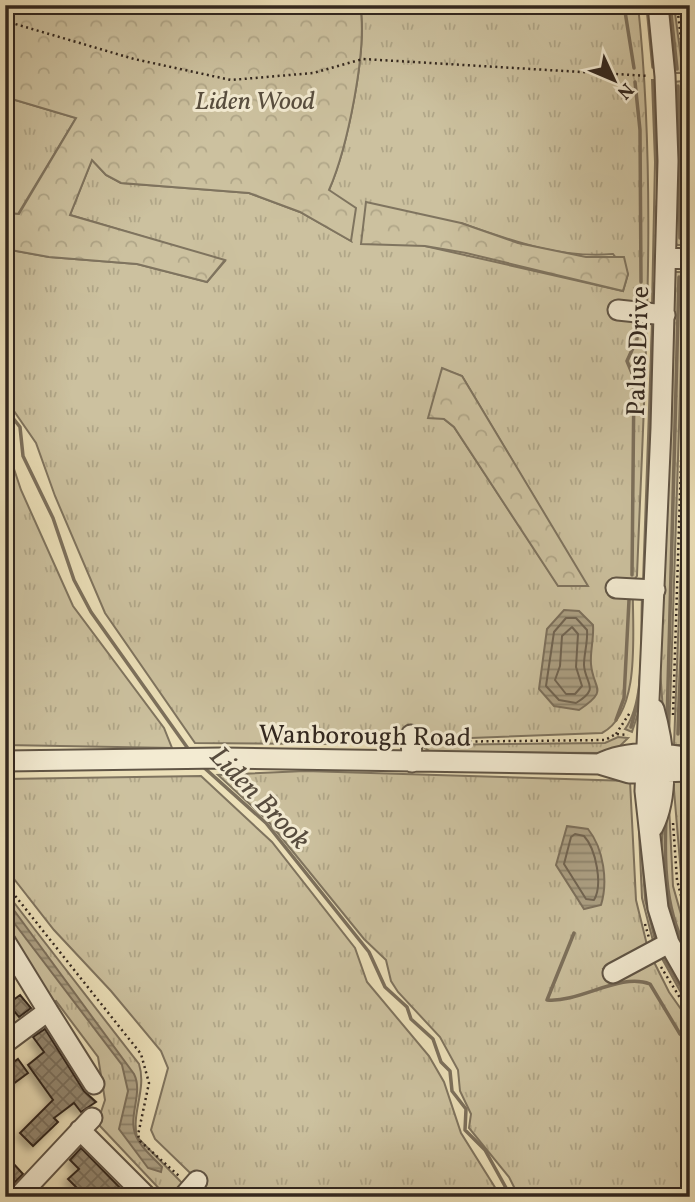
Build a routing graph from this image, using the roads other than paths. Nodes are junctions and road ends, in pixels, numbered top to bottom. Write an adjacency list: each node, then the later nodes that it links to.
1 (658, 5): 2 (street, Palus Drive)
2 (666, 257): 3 (street); 5 (street, Palus Drive)
3 (689, 259)
4 (618, 310): 5 (street)
5 (665, 315): 7 (street, Palus Drive)
6 (616, 588): 7 (street)
7 (654, 590): 10 (street, Palus Drive)
8 (690, 758): 10 (street, Wanborough Road)
9 (5, 761): 10 (street, Wanborough Road)
10 (654, 764): 11 (street, Wanborough Road); 13 (street, Palus Drive)
11 (690, 771)
12 (5, 941): 16 (street)
13 (669, 943): 14 (street); 15 (street, Palus Drive)
14 (613, 973)
15 (690, 980)
16 (48, 1011): 17 (street); 18 (street)
17 (5, 1043)
18 (94, 1084)
19 (18, 1197): 20 (street)
20 (147, 1197)

